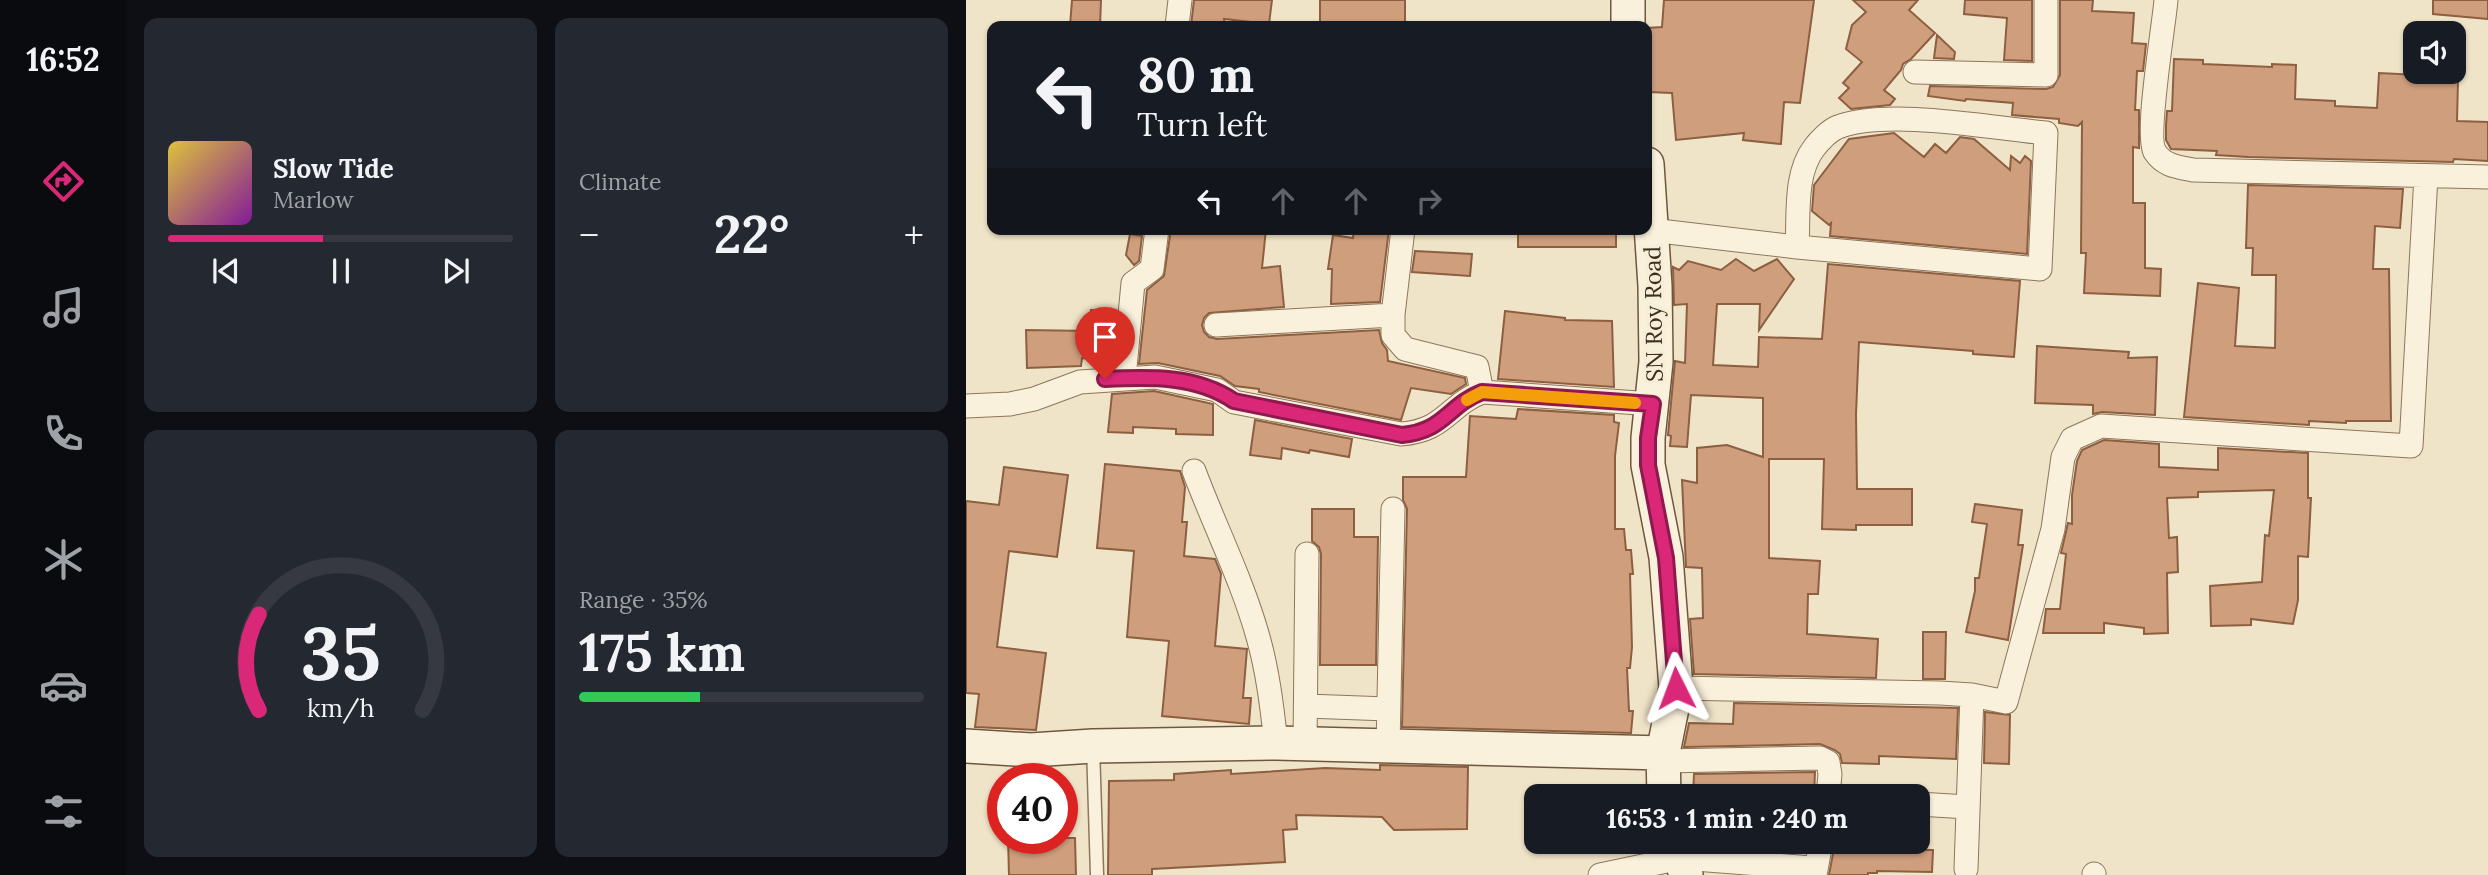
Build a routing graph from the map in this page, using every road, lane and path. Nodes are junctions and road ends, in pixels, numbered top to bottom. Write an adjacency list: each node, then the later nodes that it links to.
1 (1180, 0): 5 (street)
2 (1628, 0): 6 (street)
3 (2046, 0): 7 (street)
4 (2166, 0): 8 (street)
5 (1178, 21)
6 (1628, 21)
7 (1914, 72)
8 (2426, 176): 9 (street); 25 (street)
9 (2488, 177)
10 (1652, 230): 14 (street)
11 (1156, 235): 17 (street)
12 (1402, 235): 15 (street)
13 (1651, 235): 19 (street, SN Roy Road)
14 (1797, 247): 14 (street)
15 (1393, 315): 16 (street); 18 (street)
16 (1216, 324)
17 (1124, 378): 18 (street); 20 (street)
18 (1482, 392): 19 (street)
19 (1653, 404): 24 (street, SN Roy Road)
20 (966, 407)
21 (1194, 471): 28 (street)
22 (1393, 509): 27 (street)
23 (1307, 554): 26 (street)
24 (1676, 688): 25 (street); 32 (street, SN Roy Road)
25 (1972, 695): 36 (street)
26 (1306, 706): 27 (street); 28 (street)
27 (1388, 709): 31 (street)
28 (1291, 743): 30 (street); 31 (street)
29 (966, 746): 30 (street)
30 (1093, 746): 40 (lane)
31 (1388, 746): 32 (street)
32 (1663, 757): 33 (street, SN Roy Road); 34 (street)
33 (1664, 784)
34 (1829, 784)
35 (1930, 805): 36 (street)
36 (1968, 807): 39 (street)
37 (1819, 854): 42 (street)
38 (1681, 858): 41 (street); 42 (street)
39 (1966, 869)
40 (1097, 875)
41 (1600, 875)
42 (1815, 875)

